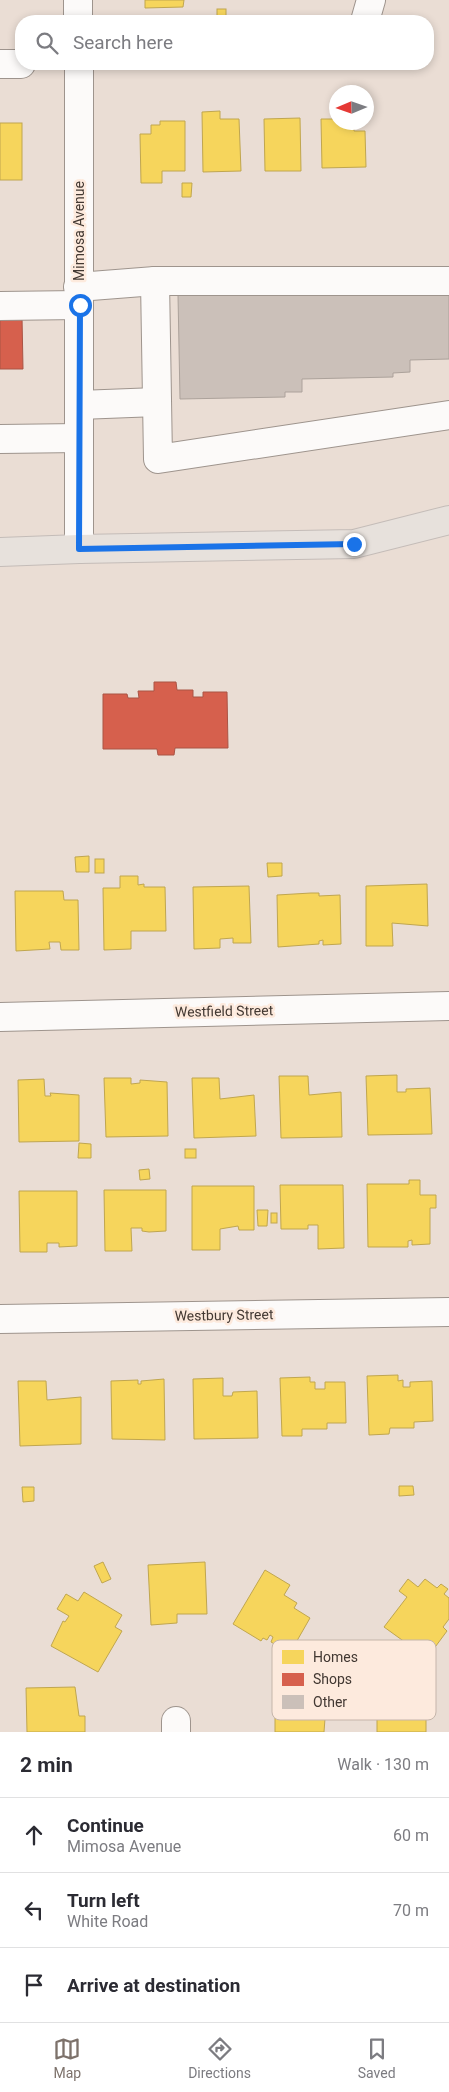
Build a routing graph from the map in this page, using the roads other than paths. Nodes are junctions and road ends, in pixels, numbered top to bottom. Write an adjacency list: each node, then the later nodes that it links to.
1 (78, 0): 3 (street)
2 (371, 0): 4 (street)
3 (78, 15)
4 (367, 15)
5 (0, 64): 6 (street)
6 (15, 64)
7 (79, 70): 10 (street, Mimosa Avenue)
8 (155, 281): 9 (street); 10 (street); 12 (street)
9 (449, 281)
10 (79, 296): 11 (street); 13 (street, Mimosa Avenue)
11 (0, 306)
12 (157, 402): 13 (street); 14 (street)
13 (79, 405): 15 (street, Mimosa Avenue)
14 (449, 415)
15 (79, 438): 16 (street); 18 (street, Mimosa Avenue)
16 (0, 439)
17 (449, 520): 18 (main road)
18 (79, 549): 19 (main road)
19 (0, 552)
20 (449, 1006): 21 (street, Westfield Street)
21 (0, 1017)
22 (449, 1312): 23 (street, Westbury Street)
23 (0, 1319)

